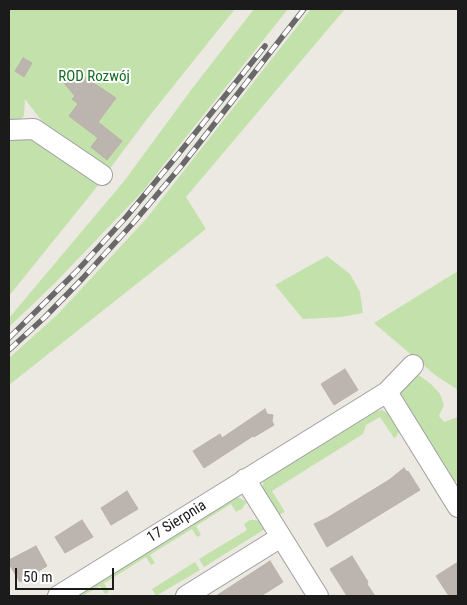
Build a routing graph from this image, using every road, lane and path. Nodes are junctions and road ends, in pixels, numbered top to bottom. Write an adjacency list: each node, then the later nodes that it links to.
1 (9, 130): 2 (street)
2 (102, 175)
3 (413, 365): 4 (street, 17 Sierpnia)
4 (387, 392): 5 (street, 17 Sierpnia); 6 (street)
5 (245, 479): 7 (street); 8 (street, 17 Sierpnia)
6 (458, 507)
7 (282, 529): 9 (street); 10 (street)
8 (58, 596)
9 (186, 596)
10 (318, 596)

